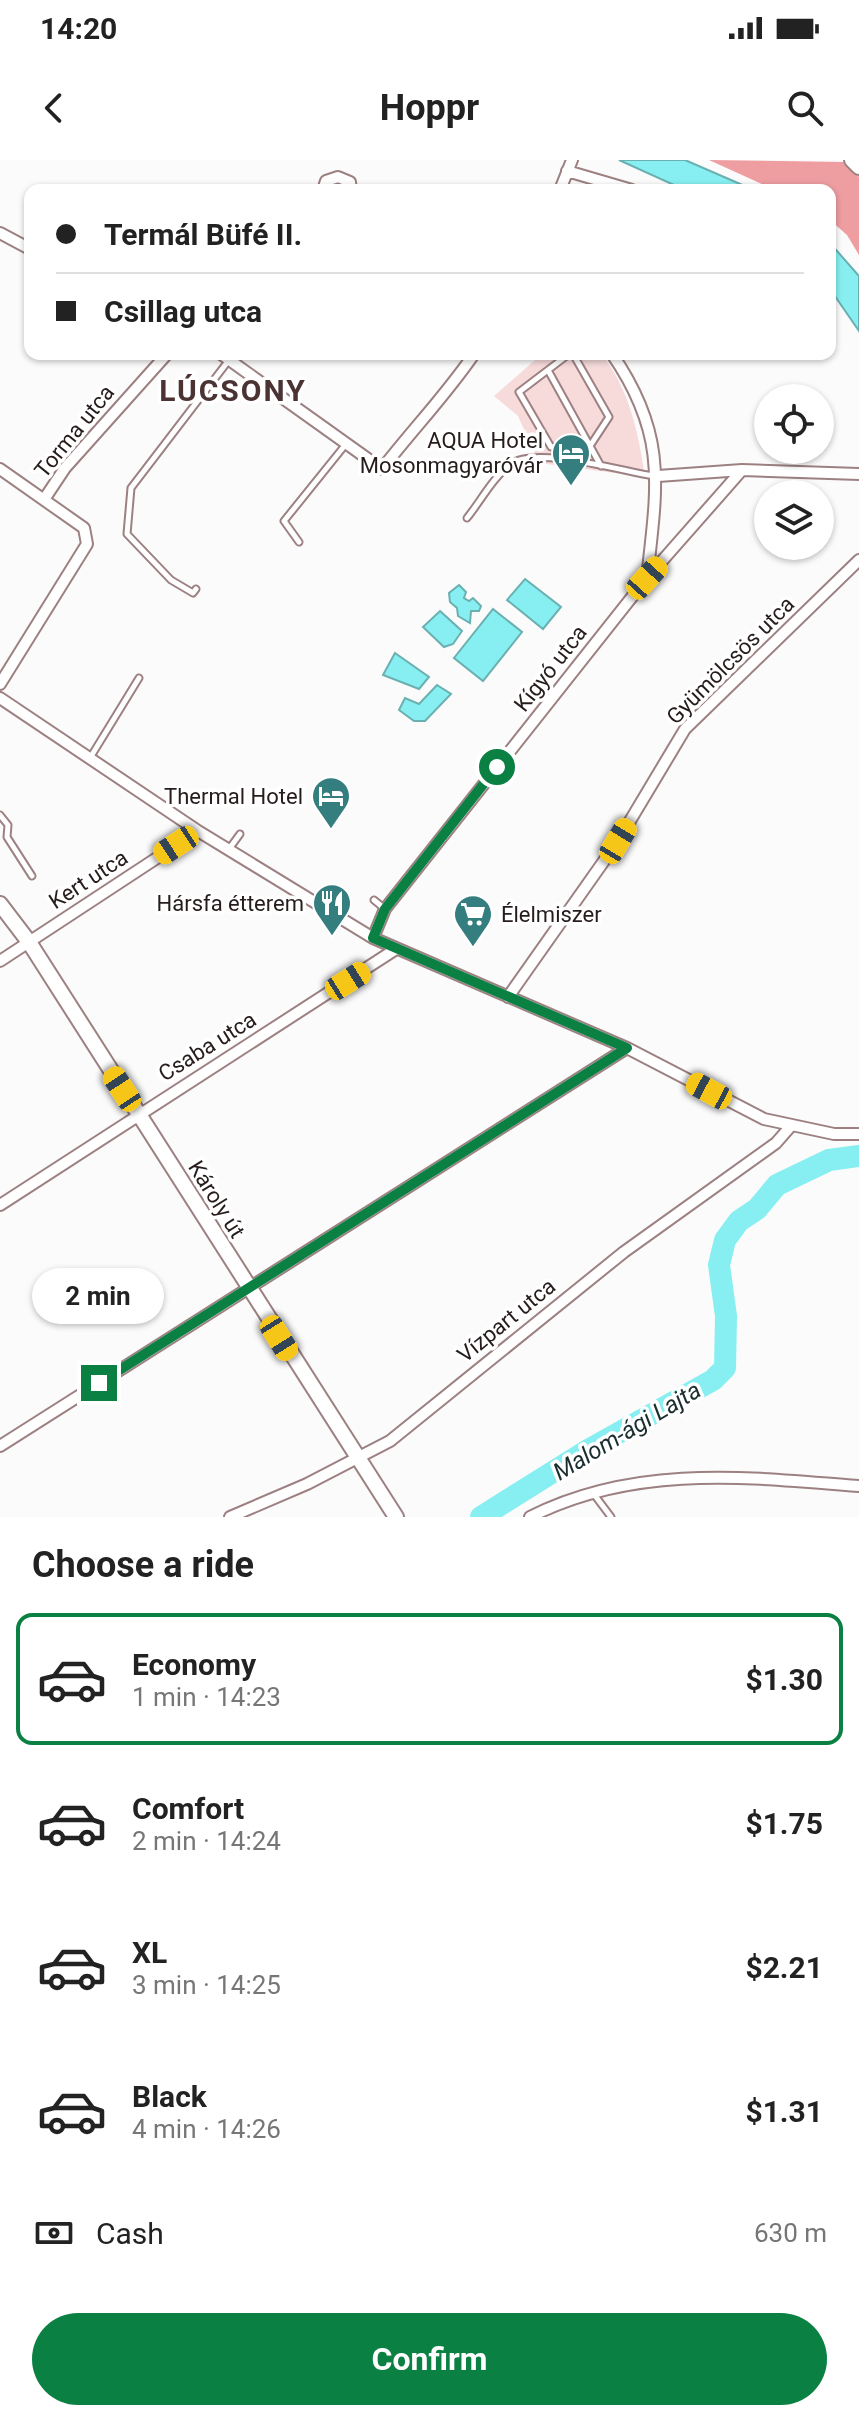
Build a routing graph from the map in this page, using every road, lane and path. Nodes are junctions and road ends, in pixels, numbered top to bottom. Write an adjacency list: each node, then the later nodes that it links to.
1 (572, 160): 4 (street)
2 (852, 160): 3 (street)
3 (859, 167)
4 (567, 171): 7 (street); 8 (street)
5 (325, 184): 6 (street)
6 (350, 184)
7 (562, 184)
8 (611, 184)
9 (0, 233): 10 (street)
10 (24, 246)
11 (162, 360): 26 (street, Torma utca)
12 (230, 360): 31 (lane)
13 (235, 360): 19 (street)
14 (470, 360): 19 (street)
15 (564, 360): 18 (lane)
16 (575, 360): 20 (lane)
17 (615, 360): 25 (street)
18 (549, 372): 20 (lane); 20 (lane)
19 (347, 443): 28 (lane)
20 (590, 446): 21 (lane)
21 (601, 467): 25 (lane); 27 (lane)
22 (0, 469): 26 (street)
23 (742, 470): 24 (street); 25 (street); 30 (street, Kígyó utca)
24 (859, 474)
25 (658, 476): 30 (street)
26 (49, 501): 33 (street)
27 (467, 518)
28 (299, 542)
29 (859, 560): 48 (street, Gyümölcsös utca)
30 (647, 578): 43 (street, Kígyó utca)
31 (196, 589)
32 (139, 678): 35 (lane)
33 (0, 684)
34 (0, 698): 35 (street)
35 (89, 759): 37 (street)
36 (0, 815): 40 (lane)
37 (198, 831): 39 (street); 45 (street, Kert utca)
38 (240, 834): 39 (lane)
39 (229, 850): 44 (street)
40 (32, 876)
41 (374, 900): 43 (lane)
42 (0, 904): 45 (street, Károly út)
43 (385, 909): 44 (street, Kígyó utca)
44 (373, 938): 46 (street)
45 (29, 942): 47 (street, Kert utca); 50 (street, Károly út)
46 (396, 949): 48 (street); 50 (street, Csaba utca)
47 (0, 961)
48 (508, 997): 49 (street)
49 (627, 1048): 51 (street); 54 (street)
50 (138, 1114): 53 (street, Csaba utca); 54 (street, Károly út)
51 (790, 1127): 52 (street); 56 (street, Vízpart utca)
52 (859, 1134)
53 (0, 1205)
54 (248, 1290): 55 (street); 56 (street, Károly út)
55 (0, 1446)
56 (357, 1459): 59 (street, Vízpart utca); 60 (street, Károly út)
57 (859, 1486): 58 (street)
58 (592, 1492): 61 (street); 62 (lane)
59 (230, 1517)
60 (396, 1517)
61 (530, 1517)
62 (611, 1517)

